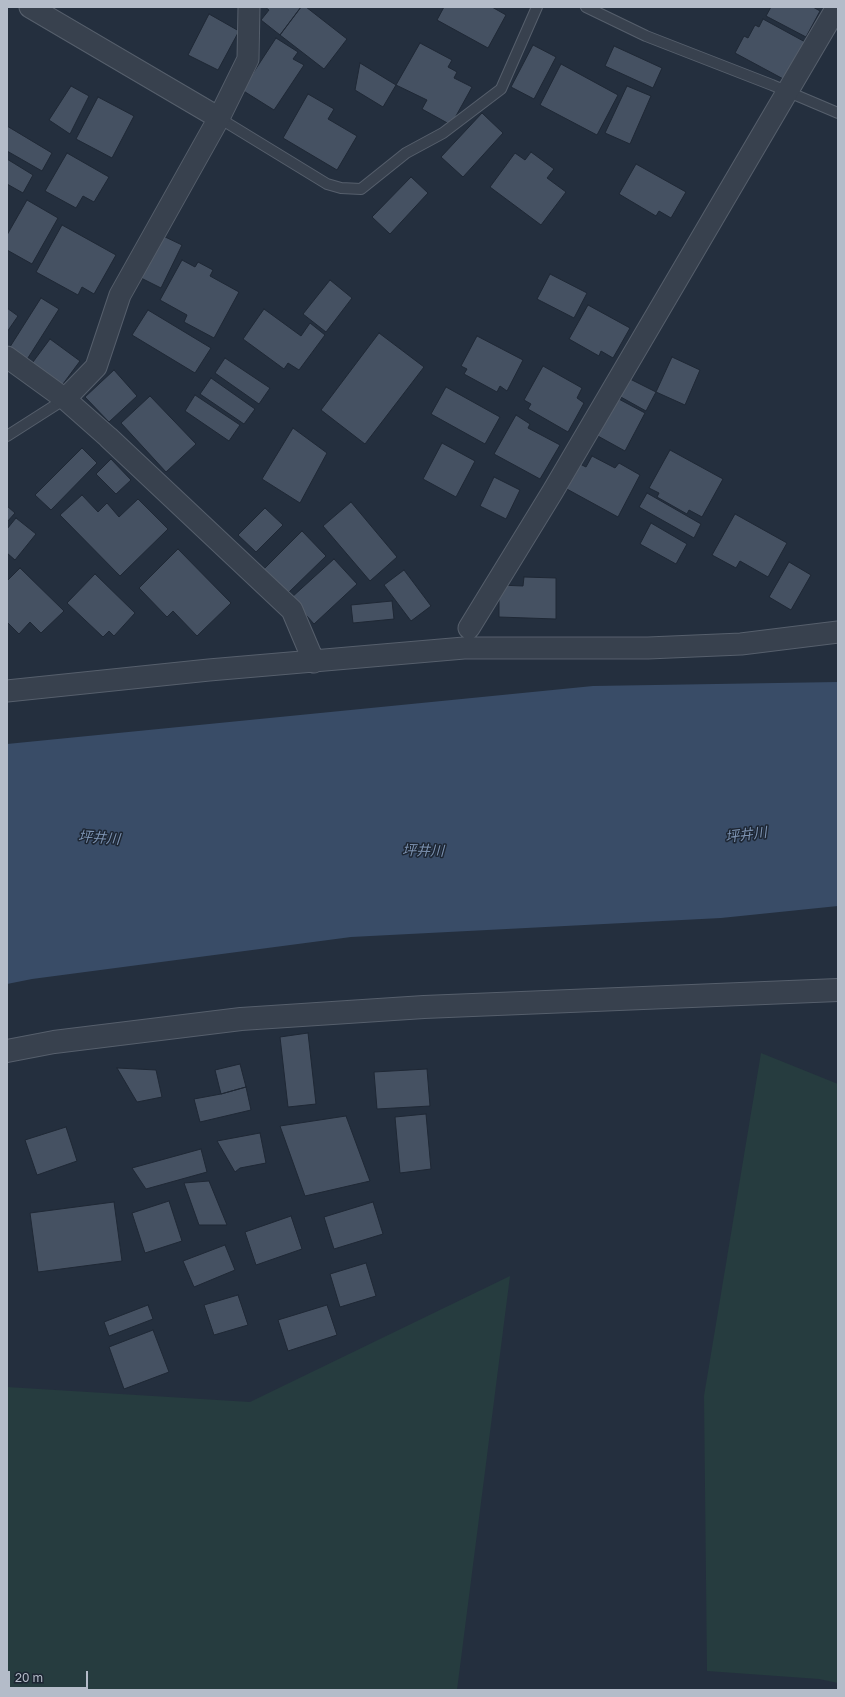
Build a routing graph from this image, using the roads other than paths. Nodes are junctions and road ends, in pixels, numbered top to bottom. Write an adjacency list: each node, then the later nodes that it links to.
1 (30, 7): 8 (street)
2 (249, 7): 8 (street)
3 (537, 7): 8 (lane)
4 (586, 7): 6 (lane)
5 (837, 7): 6 (street)
6 (786, 91): 7 (lane); 12 (street)
7 (838, 113)
8 (219, 118): 10 (street)
9 (7, 357): 10 (street)
10 (65, 399): 11 (lane); 14 (street)
11 (7, 436)
12 (470, 628)
13 (838, 632): 14 (street)
14 (314, 662): 15 (street)
15 (7, 692)
16 (838, 990): 17 (street)
17 (7, 1051)

